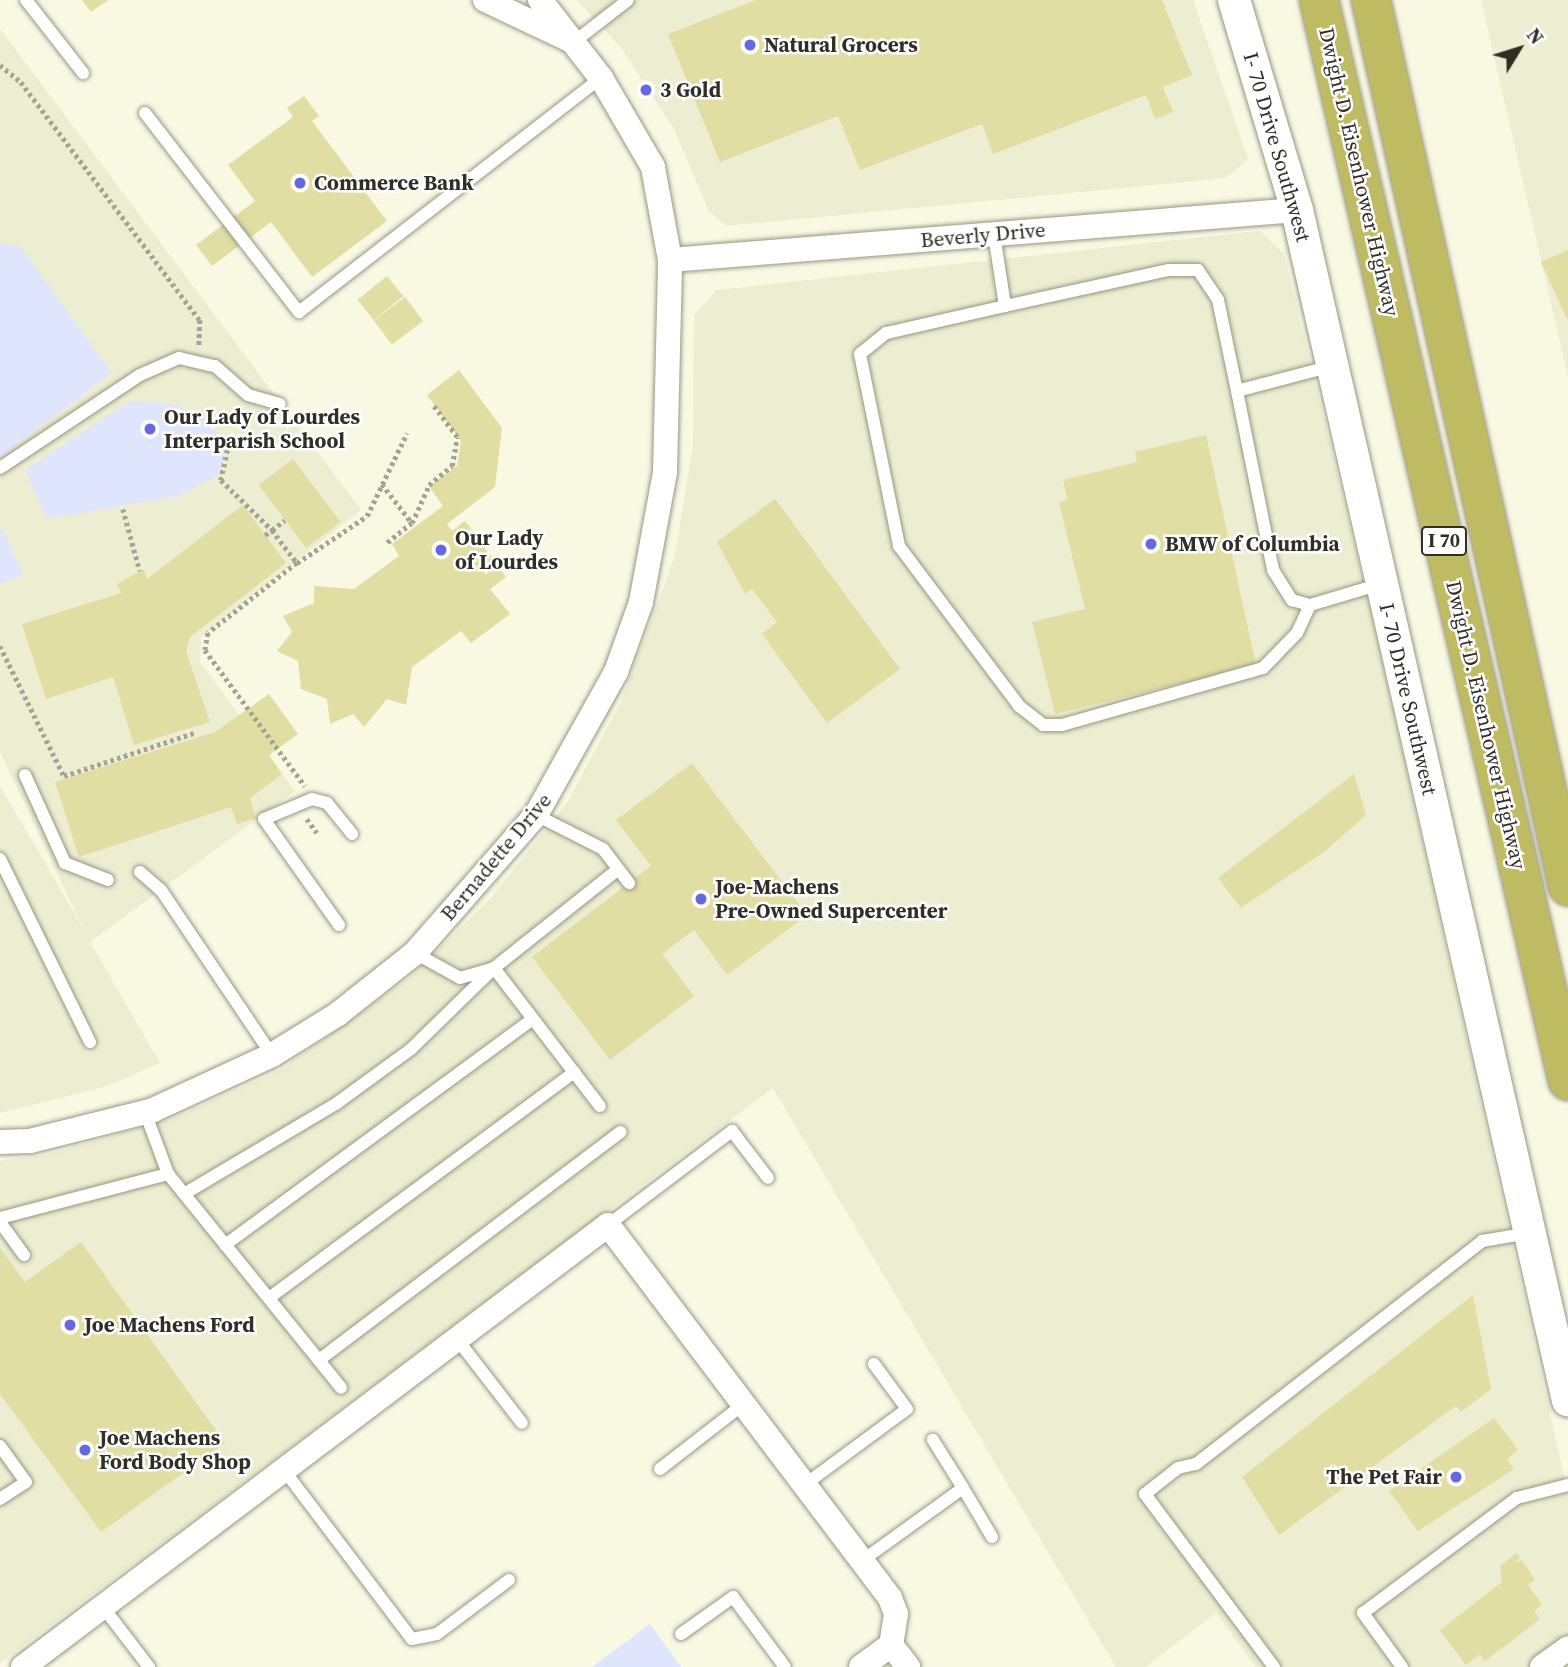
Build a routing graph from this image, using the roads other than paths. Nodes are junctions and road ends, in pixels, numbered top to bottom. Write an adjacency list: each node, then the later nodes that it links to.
1 (26, 0): 10 (lane)
2 (485, 0): 9 (street, Bernadette Drive)
3 (541, 0): 9 (street, Bernadette Drive)
4 (628, 0): 9 (lane)
5 (1234, 0): 14 (street, I- 70 Drive Southwest)
6 (1292, 0): 13 (highway)
7 (1319, 0): 13 (highway, Dwight D. Eisenhower Highway / I 70)
8 (1371, 0): 32 (highway, Dwight D. Eisenhower Highway / I 70)
9 (574, 42): 11 (street, Bernadette Drive)
10 (83, 73)
11 (601, 78): 12 (lane); 16 (street, Bernadette Drive)
12 (145, 113)
13 (1364, 194): 40 (highway, Dwight D. Eisenhower Highway / I 70)
14 (1297, 210): 15 (street, Beverly Drive); 18 (street, I- 70 Drive Southwest)
15 (994, 234): 16 (street, Beverly Drive); 17 (lane)
16 (670, 260): 25 (street, Bernadette Drive)
17 (1005, 306): 19 (lane); 23 (lane)
18 (1332, 366): 19 (lane); 22 (street, I- 70 Drive Southwest)
19 (1237, 391): 23 (lane)
20 (280, 404): 21 (lane)
21 (0, 468)
22 (1382, 584): 23 (lane); 50 (street, I- 70 Drive Southwest)
23 (1310, 605)
24 (25, 775): 30 (lane)
25 (536, 815): 28 (lane); 34 (street, Bernadette Drive)
26 (352, 834): 33 (lane)
27 (0, 859): 37 (lane)
28 (617, 870): 31 (lane); 35 (lane)
29 (140, 872): 38 (lane)
30 (108, 880)
31 (629, 883)
32 (1568, 886)
33 (338, 925)
34 (415, 953): 35 (lane); 38 (street, Bernadette Drive)
35 (494, 968): 36 (lane); 47 (lane)
36 (533, 1019): 39 (lane); 51 (lane)
37 (90, 1042)
38 (272, 1055): 42 (street, Bernadette Drive)
39 (574, 1072): 41 (lane); 53 (lane)
40 (1568, 1082)
41 (600, 1106)
42 (145, 1112): 44 (street, Bernadette Drive); 45 (lane)
43 (621, 1132): 55 (lane)
44 (0, 1142)
45 (168, 1174): 47 (lane); 48 (lane)
46 (768, 1178): 49 (lane)
47 (184, 1194): 51 (lane)
48 (0, 1220): 52 (lane)
49 (608, 1225): 54 (street); 59 (street)
50 (1530, 1233): 58 (street, I- 70 Drive Southwest); 81 (lane)
51 (225, 1245): 53 (lane)
52 (24, 1255)
53 (269, 1298): 55 (lane)
54 (457, 1339): 60 (lane); 64 (street)
55 (319, 1360): 57 (lane)
56 (874, 1364): 65 (lane)
57 (341, 1388)
58 (1568, 1401)
59 (746, 1403): 63 (lane); 65 (street)
60 (523, 1423)
61 (933, 1440): 67 (lane)
62 (0, 1446): 68 (lane)
63 (660, 1469)
64 (284, 1470): 71 (lane); 72 (street)
65 (807, 1483): 70 (street)
66 (1568, 1485): 82 (lane)
67 (963, 1488): 69 (lane); 70 (lane)
68 (0, 1499)
69 (992, 1537)
70 (863, 1560): 74 (street)
71 (509, 1580)
72 (103, 1606): 76 (street); 77 (lane)
73 (681, 1634): 78 (lane)
74 (891, 1645): 79 (street); 80 (street)
75 (1568, 1648): 83 (street)
76 (23, 1667)
77 (149, 1667)
78 (785, 1667)
79 (861, 1667)
80 (908, 1667)
81 (1274, 1667)
82 (1402, 1667)
83 (1542, 1667)

